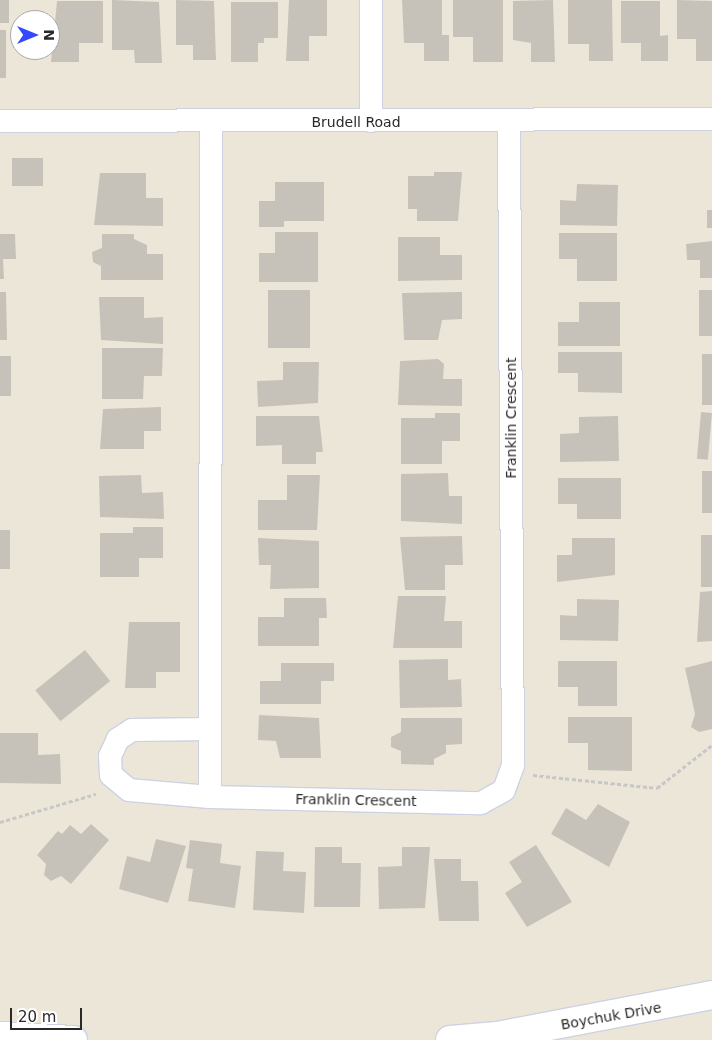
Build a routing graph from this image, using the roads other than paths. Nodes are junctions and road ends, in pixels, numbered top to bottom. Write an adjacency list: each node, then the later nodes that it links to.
1 (371, 0): 4 (street)
2 (712, 119): 6 (street, Brudell Road)
3 (0, 121): 5 (street, Brudell Road)
4 (370, 121): 5 (street, Brudell Road); 6 (street, Brudell Road)
5 (211, 122): 7 (street)
6 (509, 122): 8 (street, Franklin Crescent)
7 (210, 729): 8 (street); 8 (street, Franklin Crescent)
8 (210, 797)
9 (712, 995): 14 (main road, Boychuk Drive)
10 (0, 1024): 12 (main road)
11 (0, 1036): 12 (main road)
12 (27, 1038): 13 (main road)
13 (73, 1040)
14 (450, 1040)

